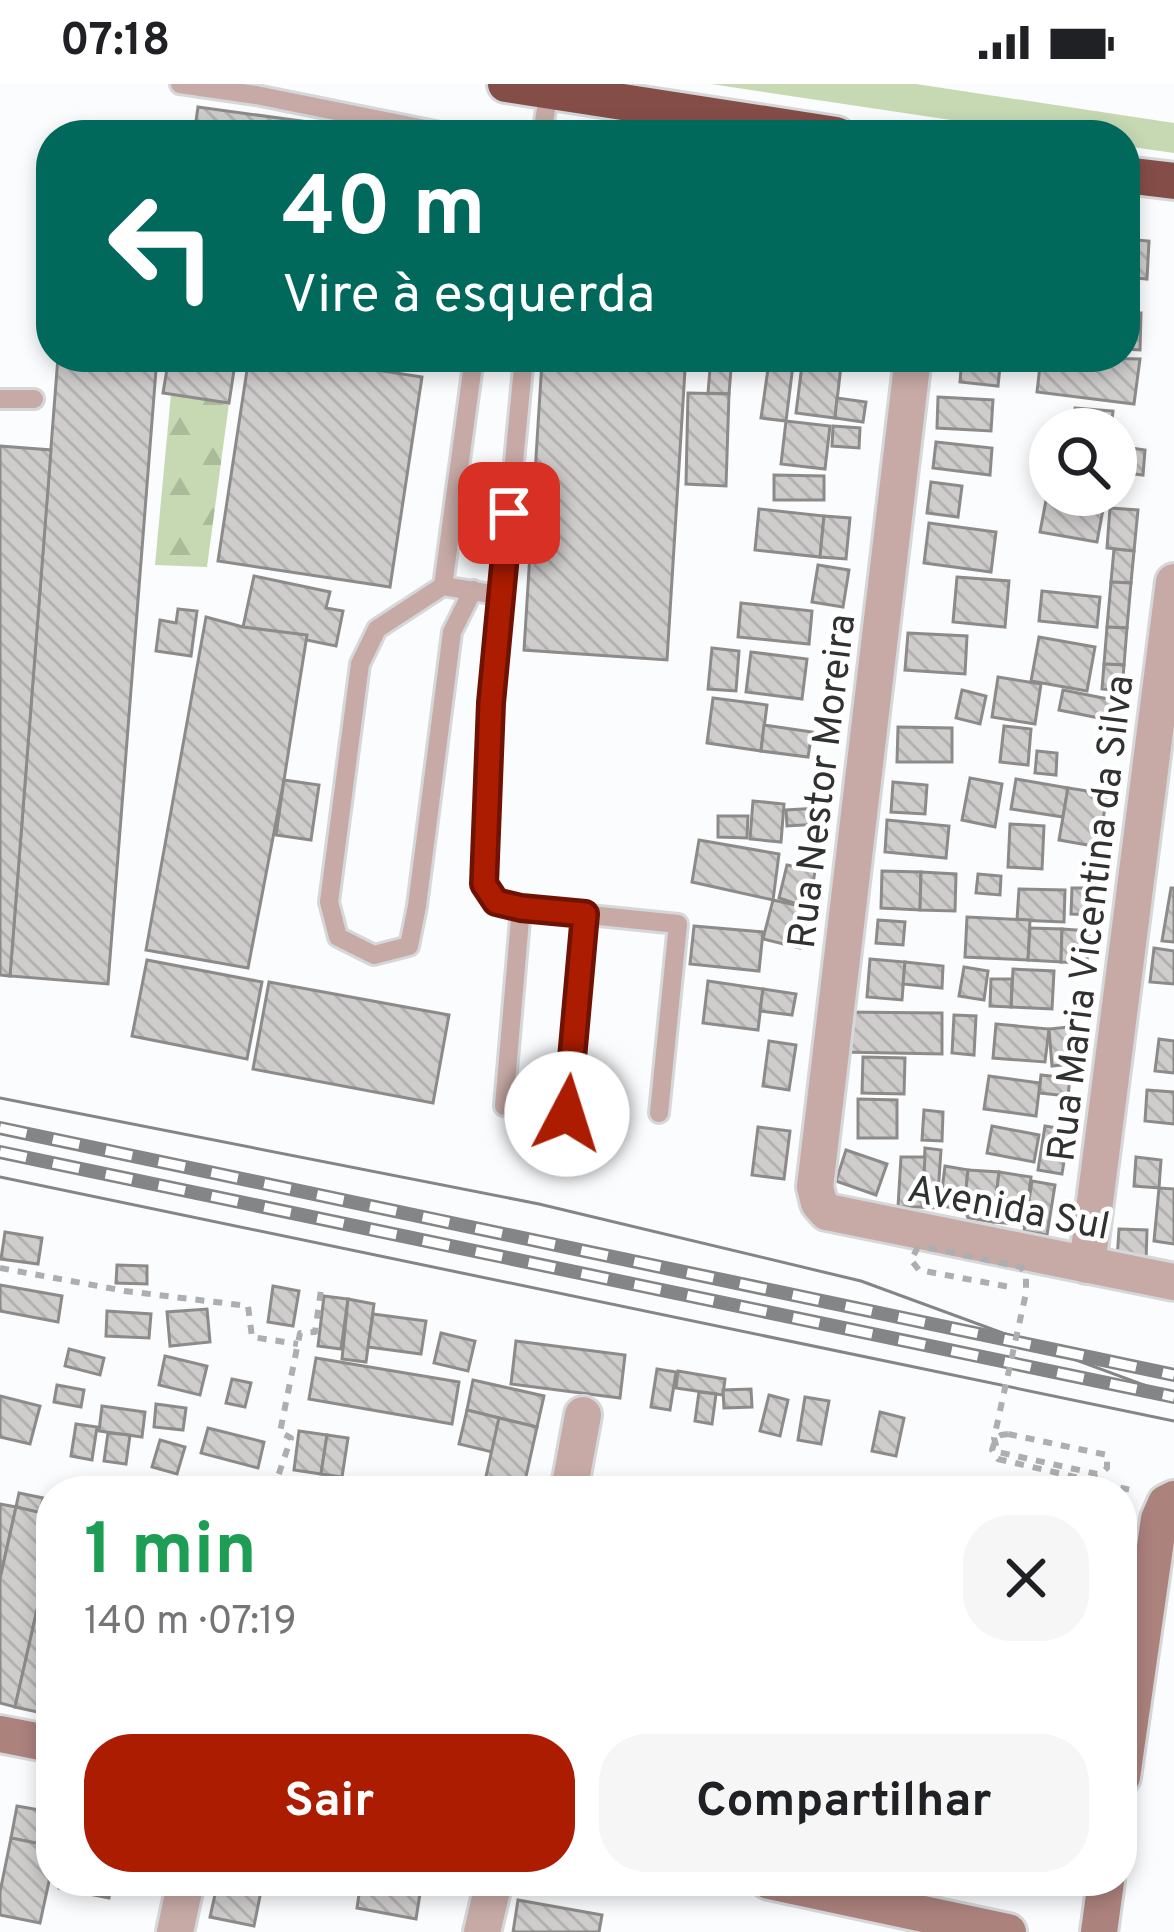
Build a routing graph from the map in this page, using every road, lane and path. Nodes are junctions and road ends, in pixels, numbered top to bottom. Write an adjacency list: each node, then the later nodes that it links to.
1 (180, 84): 3 (lane)
2 (506, 84): 4 (highway)
3 (256, 89): 5 (lane)
4 (549, 90): 6 (lane); 7 (highway)
5 (390, 120)
6 (544, 120)
7 (701, 120)
8 (1140, 177): 9 (highway)
9 (1174, 181)
10 (472, 372): 16 (lane)
11 (522, 372): 18 (lane)
12 (911, 372): 24 (street, Rua Nestor Moreira)
13 (0, 398): 14 (lane)
14 (34, 399)
15 (1174, 582): 25 (street, Rua Maria Vicentina da Silva)
16 (443, 586): 17 (lane); 17 (lane)
17 (473, 590): 18 (lane)
18 (503, 596): 19 (lane)
19 (521, 908): 20 (lane); 21 (lane)
20 (585, 914): 22 (lane); 23 (lane)
21 (503, 1106)
22 (658, 1113)
23 (567, 1114)
24 (827, 1212): 25 (street, Avenida Sul)
25 (1087, 1265): 27 (street, Avenida Sul)
26 (0, 1268): 30 (path)
27 (1174, 1282)
28 (1015, 1288): 32 (path, bridge)
29 (321, 1290): 30 (path)
30 (298, 1344): 36 (path)
31 (584, 1415): 37 (street)
32 (995, 1441)
33 (995, 1441): 34 (path, bridge)
34 (995, 1441)
35 (995, 1441): 38 (path, bridge)
36 (278, 1476)
37 (572, 1476)
38 (1070, 1476)
39 (1137, 1492): 40 (path, bridge)
40 (1167, 1509): 41 (street)
41 (1137, 1688)
42 (0, 1734): 43 (street)
43 (36, 1741)
44 (183, 1896): 48 (street)
45 (490, 1896): 49 (street)
46 (848, 1896): 50 (street)
47 (1104, 1896): 51 (street)
48 (175, 1932)
49 (482, 1932)
50 (1008, 1932)
51 (1099, 1932)

